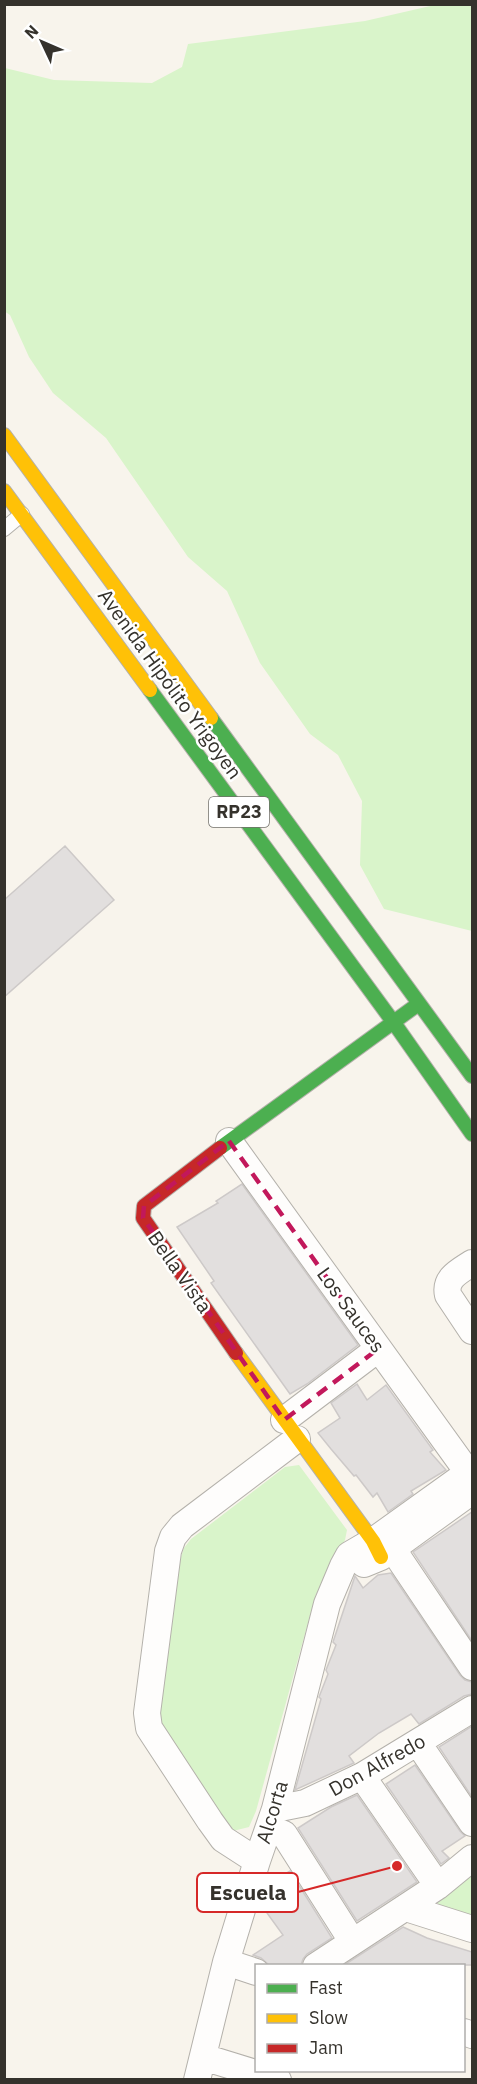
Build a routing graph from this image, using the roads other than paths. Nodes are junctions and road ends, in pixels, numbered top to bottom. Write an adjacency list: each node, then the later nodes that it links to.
1 (4, 435): 3 (main road, Avenida Hipólito Yrigoyen / RP23)
2 (4, 491): 3 (main road, Avenida Hipólito Yrigoyen / RP23)
3 (35, 505): 4 (lane); 5 (main road, Avenida Hipólito Yrigoyen / RP23); 6 (main road, Avenida Hipólito Yrigoyen / RP23)
4 (4, 529)
5 (420, 1003): 6 (main road, Bella Vista); 7 (main road, Avenida Hipólito Yrigoyen / RP23)
6 (394, 1023): 8 (main road, Avenida Hipólito Yrigoyen / RP23); 9 (main road, Bella Vista)
7 (472, 1077)
8 (472, 1134)
9 (229, 1141): 12 (street, Los Sauces); 13 (main road, Bella Vista)
10 (472, 1263): 11 (street)
11 (472, 1331)
12 (378, 1349): 13 (street); 14 (street, Los Sauces)
13 (290, 1429): 15 (main road, Bella Vista); 23 (street)
14 (471, 1478): 15 (street, Alcorta)
15 (384, 1548): 16 (street, Bella Vista); 20 (street, Alcorta)
16 (472, 1667)
17 (472, 1709): 18 (street, Don Alfredo)
18 (418, 1743): 19 (street, Don Alfredo); 21 (street)
19 (362, 1776): 20 (street, Don Alfredo); 24 (street)
20 (272, 1818): 23 (street, Alcorta); 27 (street)
21 (472, 1822)
22 (472, 1858): 24 (street)
23 (257, 1861): 28 (street, Alcorta)
24 (438, 1886): 25 (street)
25 (406, 1908): 26 (street); 27 (street)
26 (472, 1929)
27 (352, 1941): 29 (street)
28 (226, 1962): 30 (street); 31 (street, Alcorta)
29 (318, 1964)
30 (255, 1972)
31 (200, 2068): 32 (street)
32 (278, 2079)

